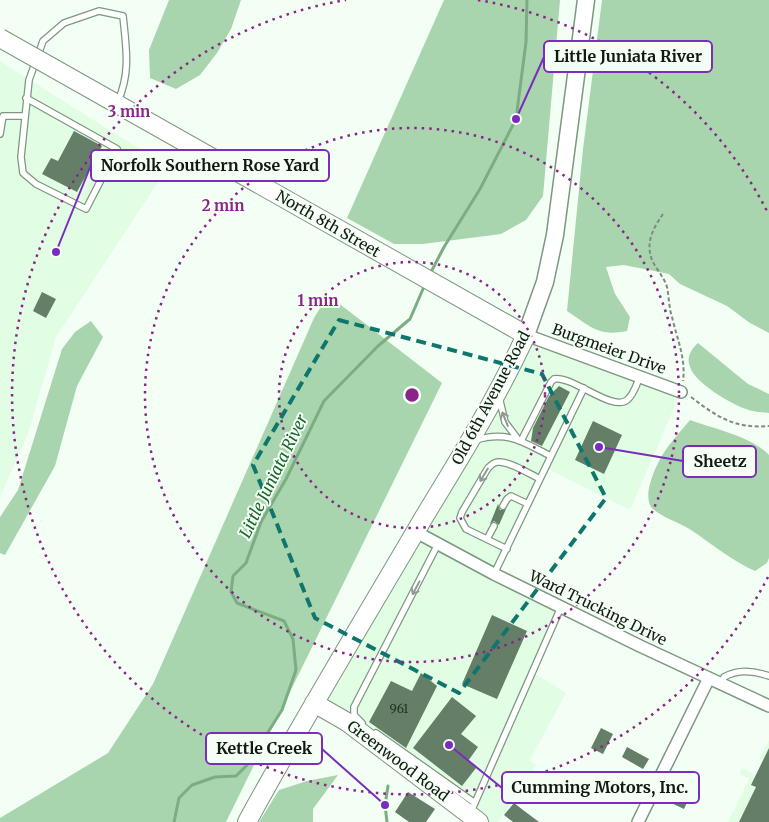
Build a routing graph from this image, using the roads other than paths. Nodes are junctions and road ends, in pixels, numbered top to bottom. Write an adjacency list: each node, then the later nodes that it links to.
1 (586, 0): 8 (main road, Old 6th Avenue Road)
2 (0, 38): 4 (main road, North 8th Street, bridge)
3 (26, 98): 4 (lane); 6 (lane); 6 (lane)
4 (117, 103): 8 (main road, North 8th Street)
5 (2, 115): 6 (lane); 7 (lane)
6 (25, 116)
7 (0, 134)
8 (526, 335): 9 (street, Burgmeier Drive); 11 (main road, Old 6th Avenue Road)
9 (640, 376): 10 (lane); 12 (street, Burgmeier Drive)
10 (584, 388): 13 (lane); 15 (lane)
11 (497, 392): 13 (lane, one-way to 11); 14 (main road, Old 6th Avenue Road)
12 (681, 392)
13 (521, 441): 14 (lane); 15 (lane)
14 (468, 444): 20 (main road, Old 6th Avenue Road)
15 (551, 456): 16 (lane)
16 (540, 478): 17 (lane); 21 (lane, one-way to 21)
17 (528, 504): 18 (lane); 23 (lane)
18 (503, 506)
19 (494, 526): 21 (lane)
20 (416, 532): 22 (street, Ward Trucking Drive); 29 (main road, Old 6th Avenue Road)
21 (487, 539): 23 (lane)
22 (438, 544): 24 (street, Ward Trucking Drive); 31 (lane, one-way to 31)
23 (506, 548): 24 (lane)
24 (494, 574): 25 (street, Ward Trucking Drive)
25 (561, 608): 27 (street, Ward Trucking Drive); 31 (lane)
26 (769, 676): 28 (lane)
27 (709, 678): 28 (street, Ward Trucking Drive); 33 (street)
28 (722, 684): 30 (street, Ward Trucking Drive)
29 (314, 703): 31 (main road, Greenwood Road); 32 (main road, Old 6th Avenue Road)
30 (769, 706)
31 (472, 816)
32 (246, 822)
33 (638, 822)

